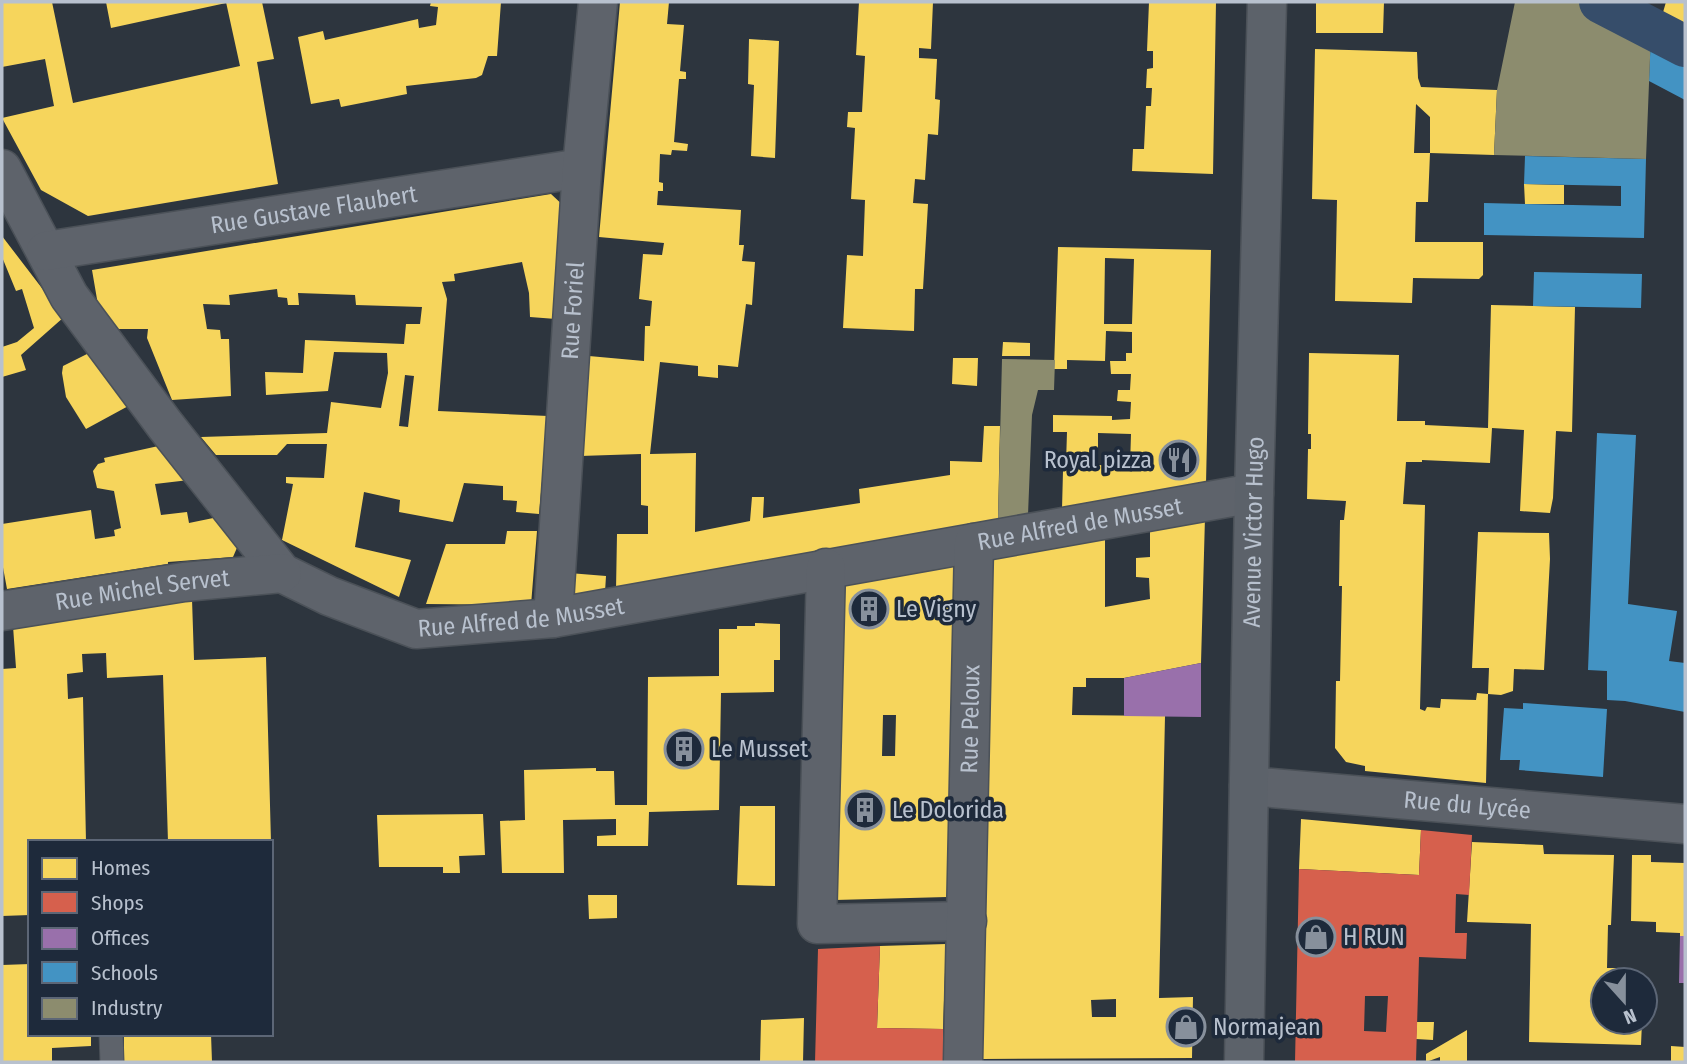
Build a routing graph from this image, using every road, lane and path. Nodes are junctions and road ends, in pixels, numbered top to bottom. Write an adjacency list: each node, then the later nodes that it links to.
1 (598, 2): 3 (street, Rue Foriel)
2 (1267, 2): 6 (main road, Avenue Victor Hugo)
3 (582, 168): 5 (street, Rue Gustave Flaubert); 11 (street, Rue Foriel)
4 (2, 169): 5 (street, Rue Alfred de Musset)
5 (46, 251): 9 (street, Rue Alfred de Musset)
6 (1254, 493): 7 (street, Rue Alfred de Musset); 12 (main road, Avenue Victor Hugo)
7 (974, 543): 8 (street, Rue Alfred de Musset); 14 (street, Rue Peloux)
8 (826, 568): 11 (street, Rue Alfred de Musset); 14 (street)
9 (282, 573): 10 (street, Rue Michel Servet); 11 (street, Rue Alfred de Musset)
10 (2, 611)
11 (553, 618)
12 (1250, 786): 13 (street, Rue du Lycée); 18 (main road, Avenue Victor Hugo)
13 (1685, 824)
14 (967, 922): 17 (street, Rue Peloux)
15 (111, 1036): 16 (lane)
16 (112, 1062)
17 (963, 1062)
18 (1244, 1062)

